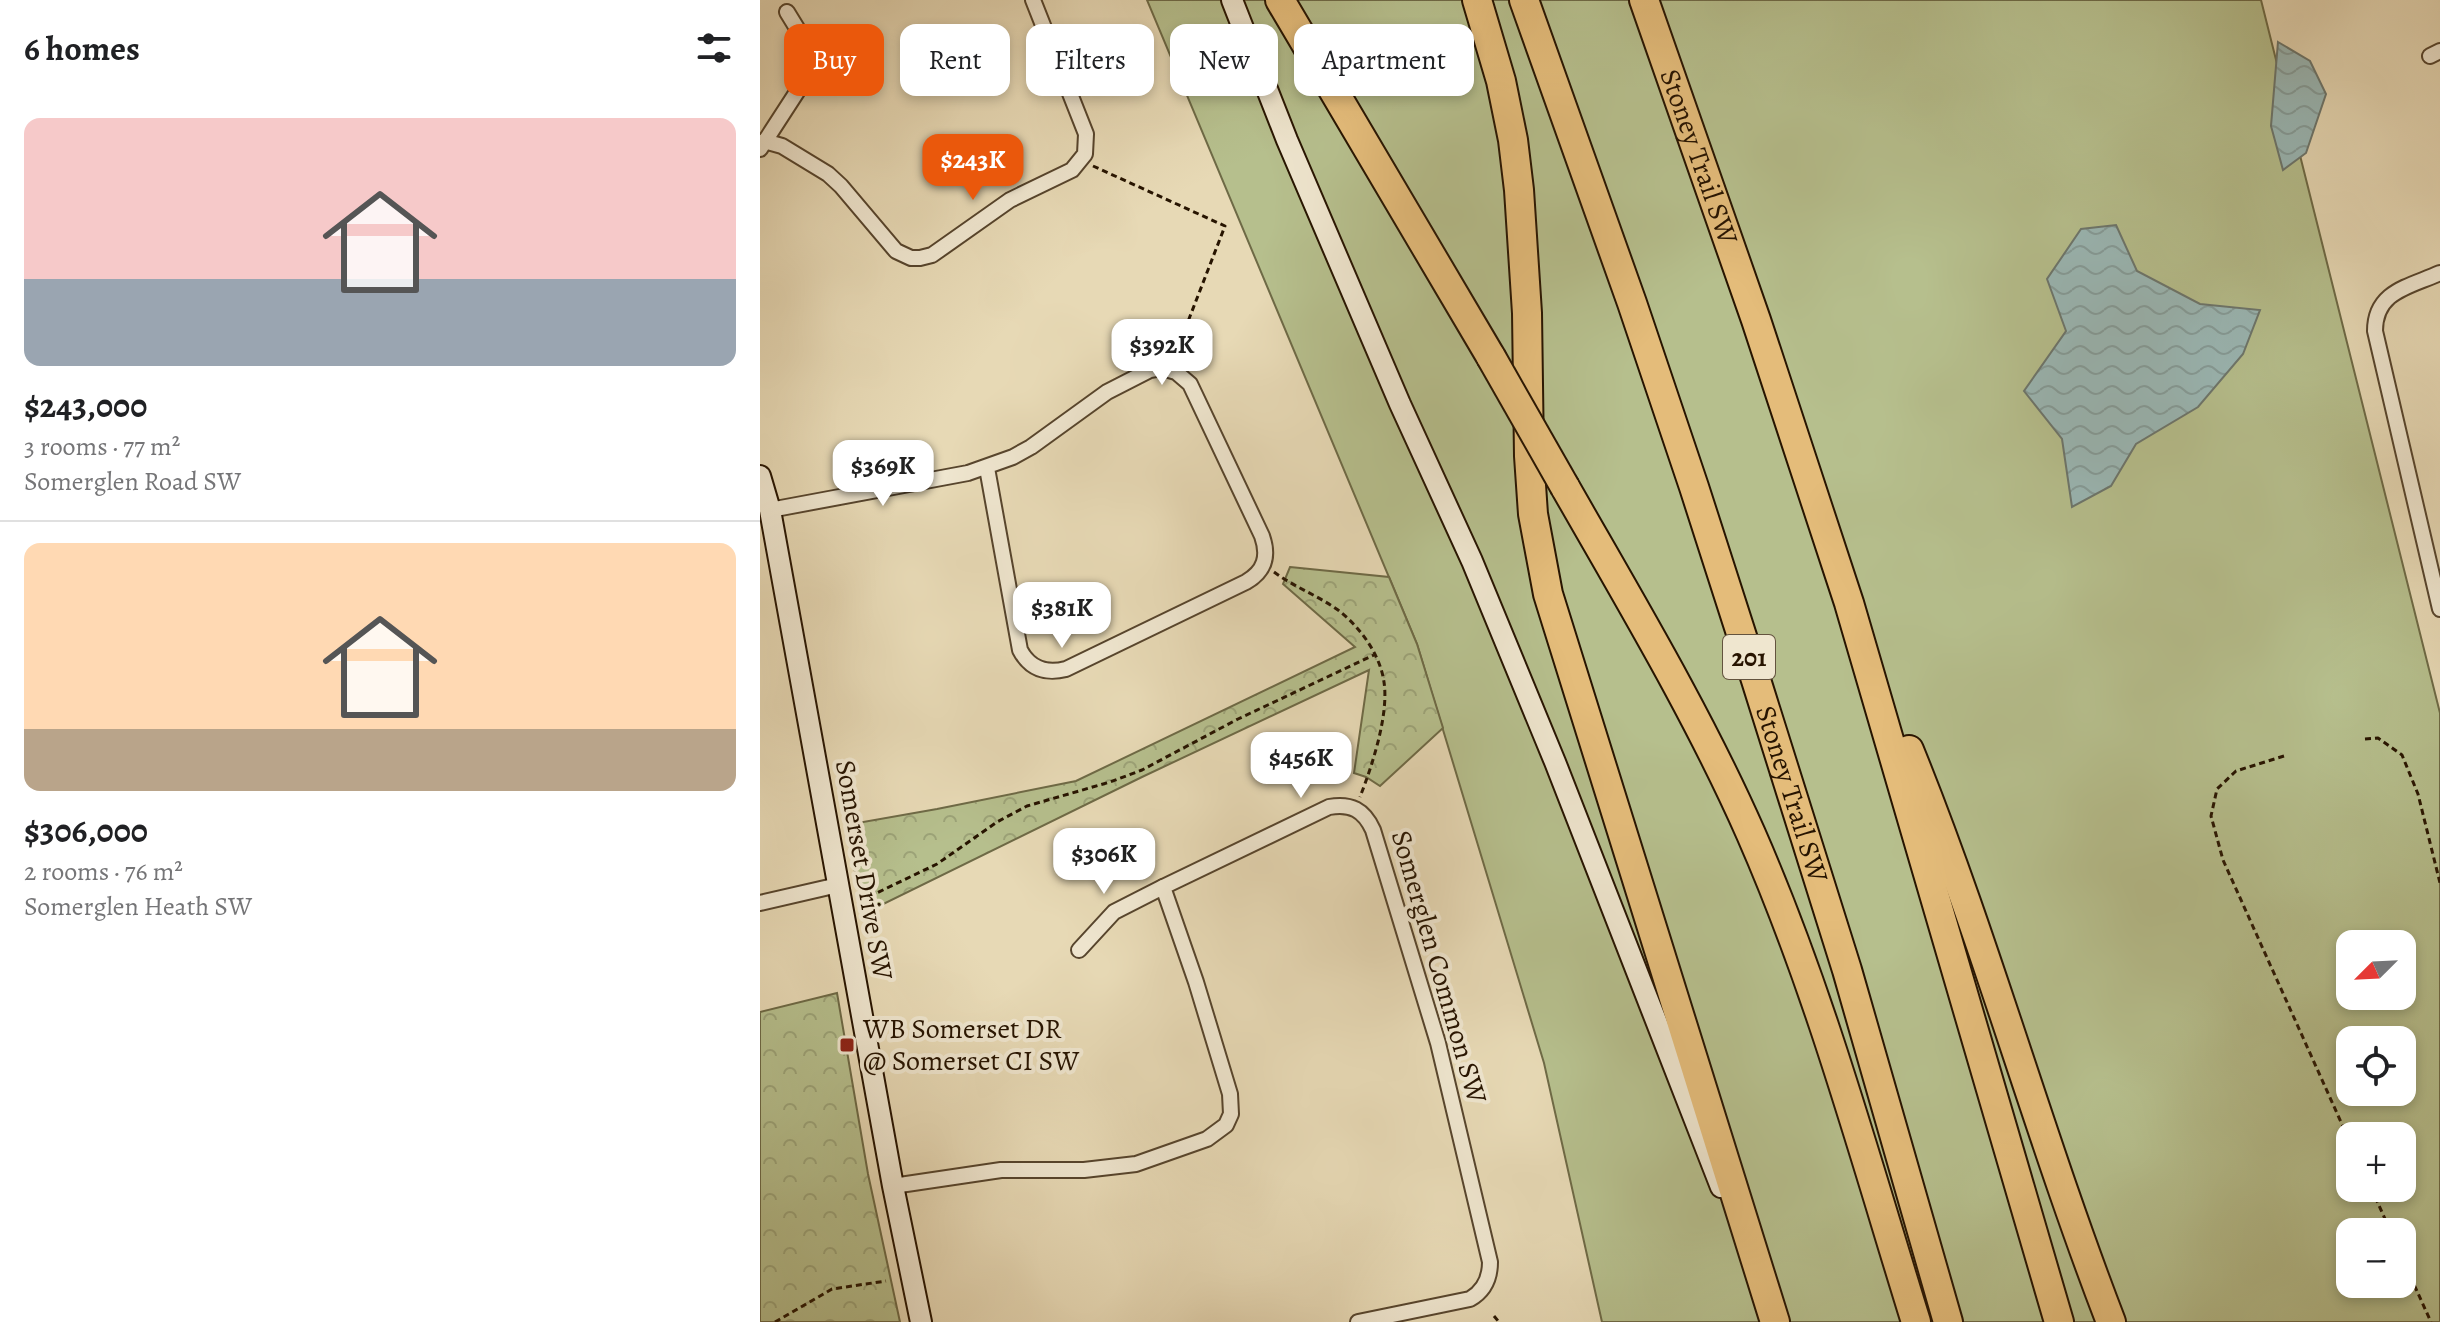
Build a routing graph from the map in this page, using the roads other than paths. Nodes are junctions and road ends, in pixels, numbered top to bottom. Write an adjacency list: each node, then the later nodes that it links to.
1 (1033, 0): 8 (street)
2 (1232, 0): 22 (main road)
3 (1280, 0): 23 (highway, bridge)
4 (1477, 0): 22 (highway)
5 (1524, 0): 24 (highway, Stoney Trail SW / 201)
6 (1644, 0): 13 (highway, Stoney Trail SW)
7 (787, 12): 8 (street)
8 (762, 145)
9 (2440, 273): 14 (street)
10 (987, 468): 10 (street); 12 (street)
11 (760, 476): 12 (main road, Somerset Drive SW)
12 (770, 510): 15 (main road, Somerset Drive SW)
13 (1849, 603): 25 (highway, Stoney Trail SW); 26 (highway)
14 (2440, 609)
15 (838, 885): 17 (street); 19 (main road, Somerset Drive SW)
16 (1163, 887): 18 (street, Somerglen Common SW); 19 (street); 21 (street, Somerglen Common SW)
17 (760, 903)
18 (1079, 950)
19 (893, 1186): 20 (main road, Somerset Drive SW)
20 (921, 1322)
21 (1358, 1322)
22 (1775, 1322)
23 (1916, 1322)
24 (1948, 1322)
25 (2059, 1322)
26 (2111, 1322)

